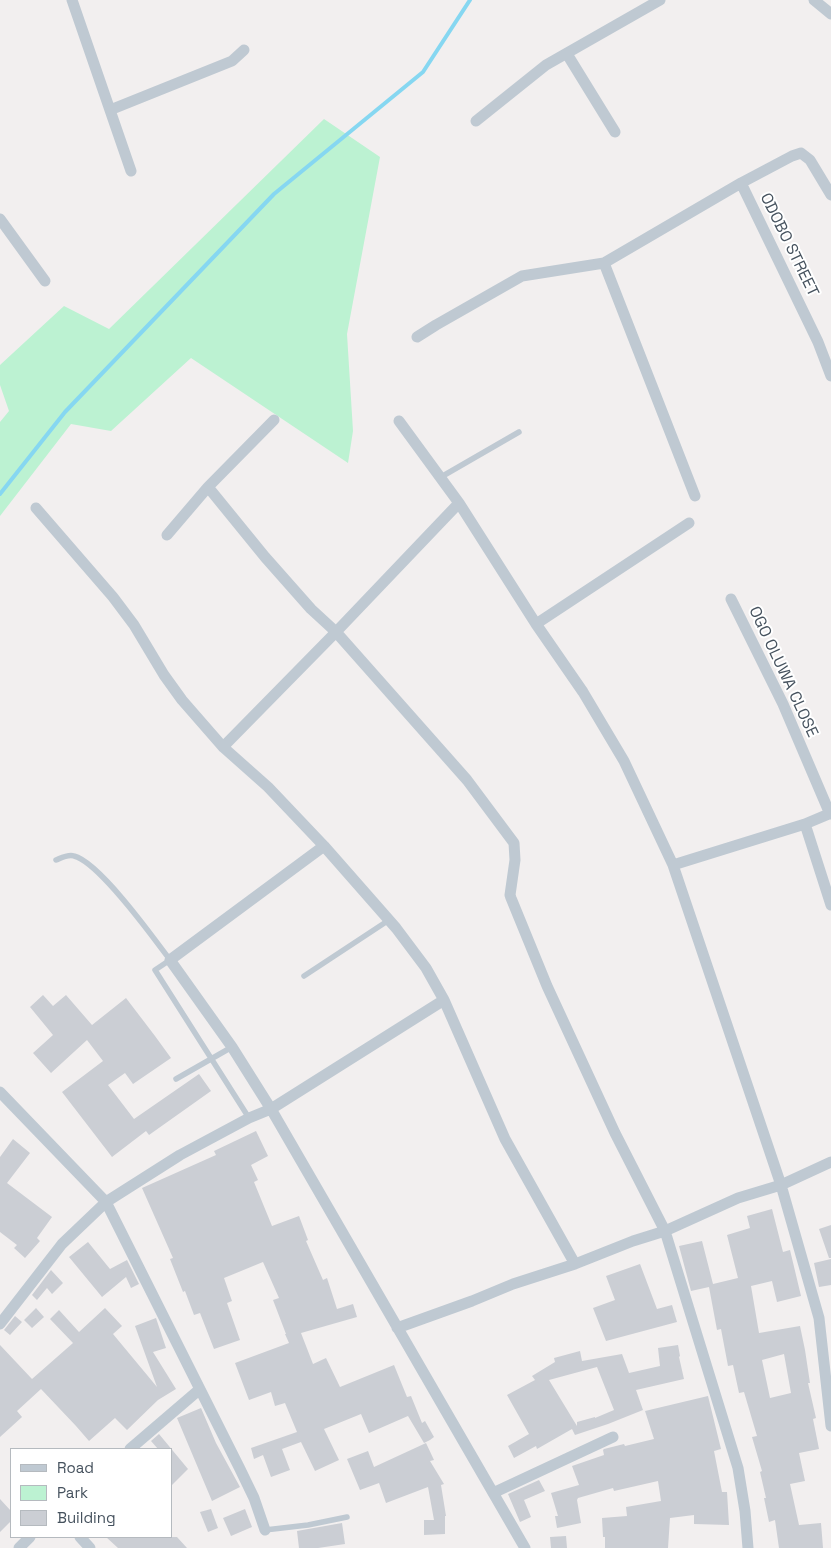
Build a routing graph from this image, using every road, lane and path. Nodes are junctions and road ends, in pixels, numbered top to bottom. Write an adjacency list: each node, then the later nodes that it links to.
1 (72, 0): 7 (street)
2 (660, 0): 6 (street)
3 (814, 0): 4 (street)
4 (831, 14)
5 (244, 50): 7 (street)
6 (566, 54): 8 (street); 9 (street)
7 (110, 110): 10 (street)
8 (476, 121)
9 (615, 132)
10 (131, 172)
11 (741, 183): 12 (street); 14 (street); 17 (street, ODOBO STREET)
12 (831, 195)
13 (0, 219): 15 (street)
14 (604, 263): 16 (street); 23 (street)
15 (45, 281)
16 (417, 337)
17 (831, 376)
18 (274, 420): 22 (street)
19 (399, 421): 21 (street)
20 (519, 432): 21 (lane)
21 (441, 477): 24 (street)
22 (208, 487): 27 (street); 30 (street)
23 (695, 496)
24 (459, 503): 29 (street); 30 (street)
25 (36, 508): 31 (street)
26 (689, 523): 29 (street)
27 (168, 535)
28 (731, 599): 32 (street, OGO OLUWA CLOSE)
29 (536, 624): 36 (street)
30 (336, 632): 31 (street); 51 (street)
31 (223, 747): 34 (street)
32 (830, 814): 33 (street)
33 (805, 824): 36 (street); 37 (street)
34 (324, 846): 38 (street); 39 (street)
35 (56, 860): 39 (lane)
36 (673, 865): 49 (street)
37 (831, 905)
38 (389, 920): 40 (lane); 41 (street)
39 (170, 960): 42 (street); 43 (lane)
40 (304, 976)
41 (444, 1000): 46 (street); 52 (street)
42 (232, 1047): 43 (lane); 46 (street)
43 (212, 1059): 44 (lane); 47 (lane)
44 (176, 1079)
45 (0, 1092): 50 (street)
46 (271, 1109): 47 (street); 54 (street)
47 (249, 1118): 50 (street)
48 (831, 1162): 49 (street)
49 (780, 1185): 51 (street); 56 (street)
50 (106, 1202): 53 (street); 55 (street)
51 (665, 1231): 52 (street); 67 (street)
52 (575, 1264): 54 (street)
53 (0, 1324)
54 (397, 1328): 59 (street)
55 (200, 1389): 58 (street); 61 (street)
56 (831, 1426)
57 (613, 1437): 59 (street)
58 (131, 1448)
59 (493, 1493): 66 (street)
60 (347, 1517): 61 (lane)
61 (265, 1530)
62 (29, 1538): 64 (street)
63 (81, 1538): 65 (street)
64 (19, 1548)
65 (90, 1548)
66 (525, 1548)
67 (748, 1548)

